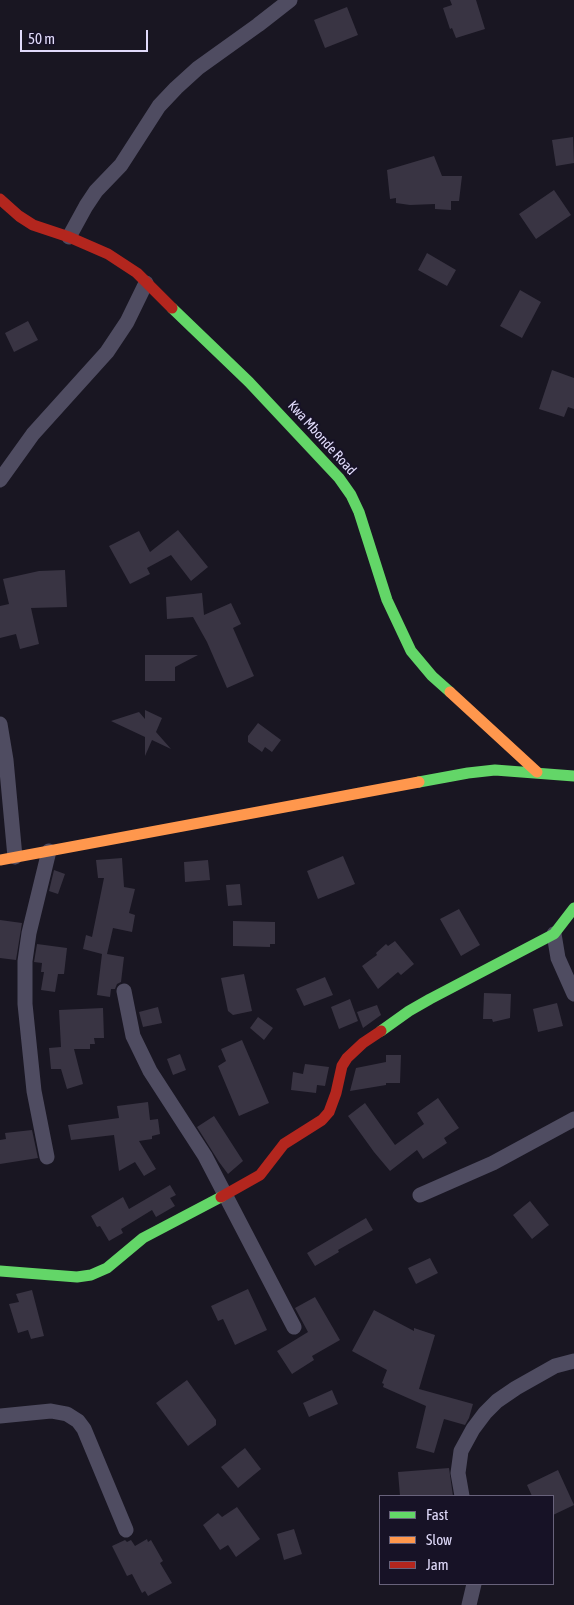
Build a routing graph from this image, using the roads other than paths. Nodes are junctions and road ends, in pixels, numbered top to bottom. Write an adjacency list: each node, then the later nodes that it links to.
1 (290, 0): 3 (street)
2 (0, 198): 3 (street, Kwa Mbonde Road)
3 (69, 237): 4 (street, Kwa Mbonde Road)
4 (146, 284): 5 (street); 7 (street, Kwa Mbonde Road)
5 (0, 480)
6 (0, 724): 10 (street)
7 (537, 772): 8 (street); 9 (street)
8 (574, 776)
9 (49, 852): 10 (street); 16 (street)
10 (8, 859)
11 (574, 908): 12 (street)
12 (554, 934): 14 (street); 17 (street)
13 (124, 991): 17 (street)
14 (574, 994)
15 (574, 1119): 18 (street)
16 (47, 1157)
17 (226, 1195): 19 (street); 20 (street)
18 (420, 1195)
19 (0, 1271)
20 (294, 1327)
21 (574, 1361): 23 (street)
22 (0, 1416): 24 (street)
23 (462, 1495)
24 (126, 1530)
25 (474, 1585): 26 (street)
26 (469, 1605)

